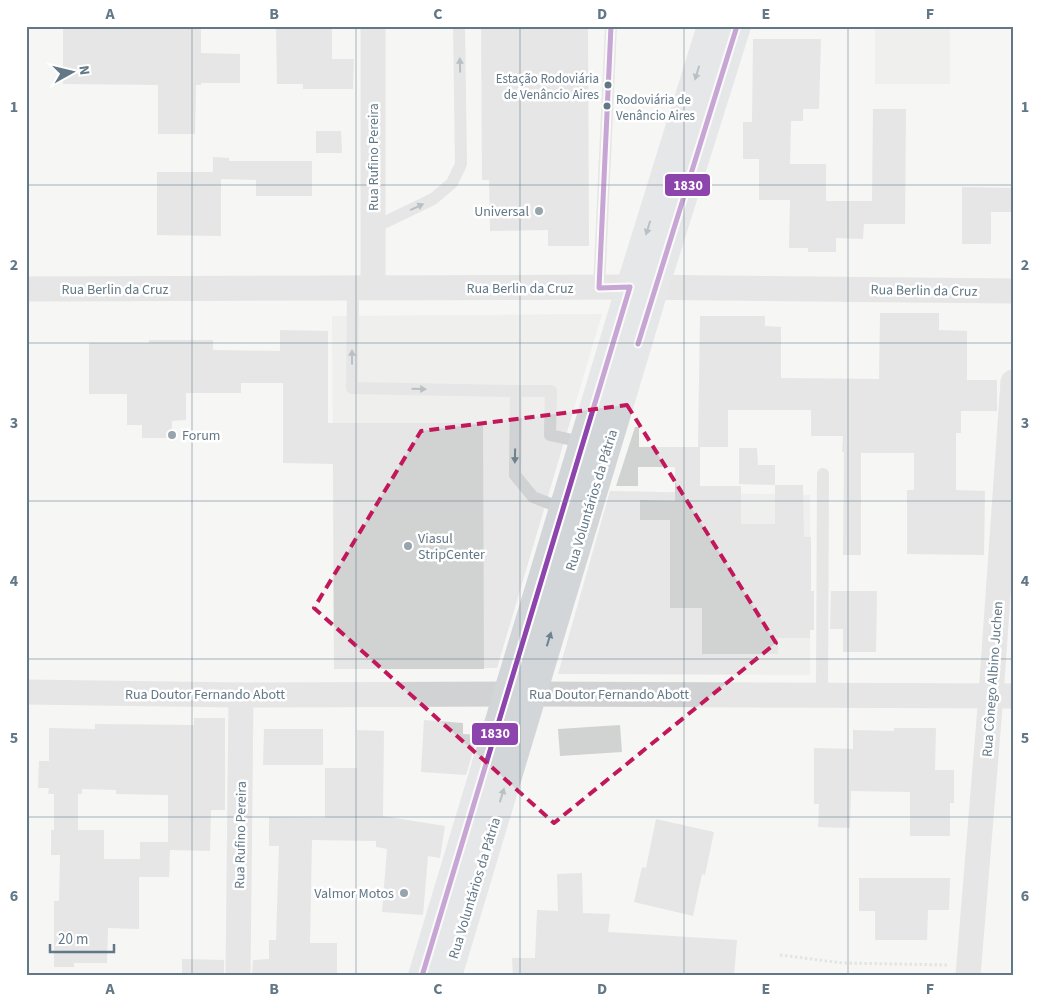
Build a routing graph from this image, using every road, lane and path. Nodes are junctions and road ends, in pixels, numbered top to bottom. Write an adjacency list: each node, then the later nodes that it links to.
1 (373, 26): 7 (street, Rua Rufino Pereira)
2 (459, 26): 7 (lane, one-way to 2)
3 (611, 26): 10 (lane)
4 (711, 26): 6 (main road, Rua Voluntários da Pátria, one-way to 6)
5 (737, 26): 6 (main road, Rua Voluntários da Pátria)
6 (699, 106): 8 (main road, Rua Voluntários da Pátria)
7 (373, 228): 9 (street, Rua Rufino Pereira)
8 (642, 287): 10 (street, Rua Berlin da Cruz); 12 (street, Rua Berlin da Cruz); 15 (main road, Rua Voluntários da Pátria)
9 (363, 288): 10 (street, Rua Berlin da Cruz); 11 (street, Rua Berlin da Cruz); 14 (lane)
10 (598, 288)
11 (26, 289)
12 (1013, 291)
13 (1013, 382): 22 (street, Rua Cônego Albino Juchen)
14 (516, 391): 15 (lane); 17 (lane, one-way to 17)
15 (595, 445): 17 (main road, Rua Voluntários da Pátria)
16 (823, 474): 21 (lane)
17 (574, 512): 19 (main road, Rua Voluntários da Pátria)
18 (26, 692): 20 (street, Rua Doutor Fernando Abott)
19 (520, 694): 20 (street, Rua Doutor Fernando Abott); 21 (street, Rua Doutor Fernando Abott); 23 (main road, Rua Voluntários da Pátria)
20 (241, 695): 26 (street, Rua Rufino Pereira)
21 (822, 695): 22 (street, Rua Doutor Fernando Abott)
22 (1002, 696): 25 (street, Rua Cônego Albino Juchen)
23 (460, 893): 27 (main road, Rua Voluntários da Pátria); 28 (main road, Rua Voluntários da Pátria)
24 (780, 955): 25 (path)
25 (968, 970)
26 (238, 976)
27 (422, 976)
28 (448, 976)

